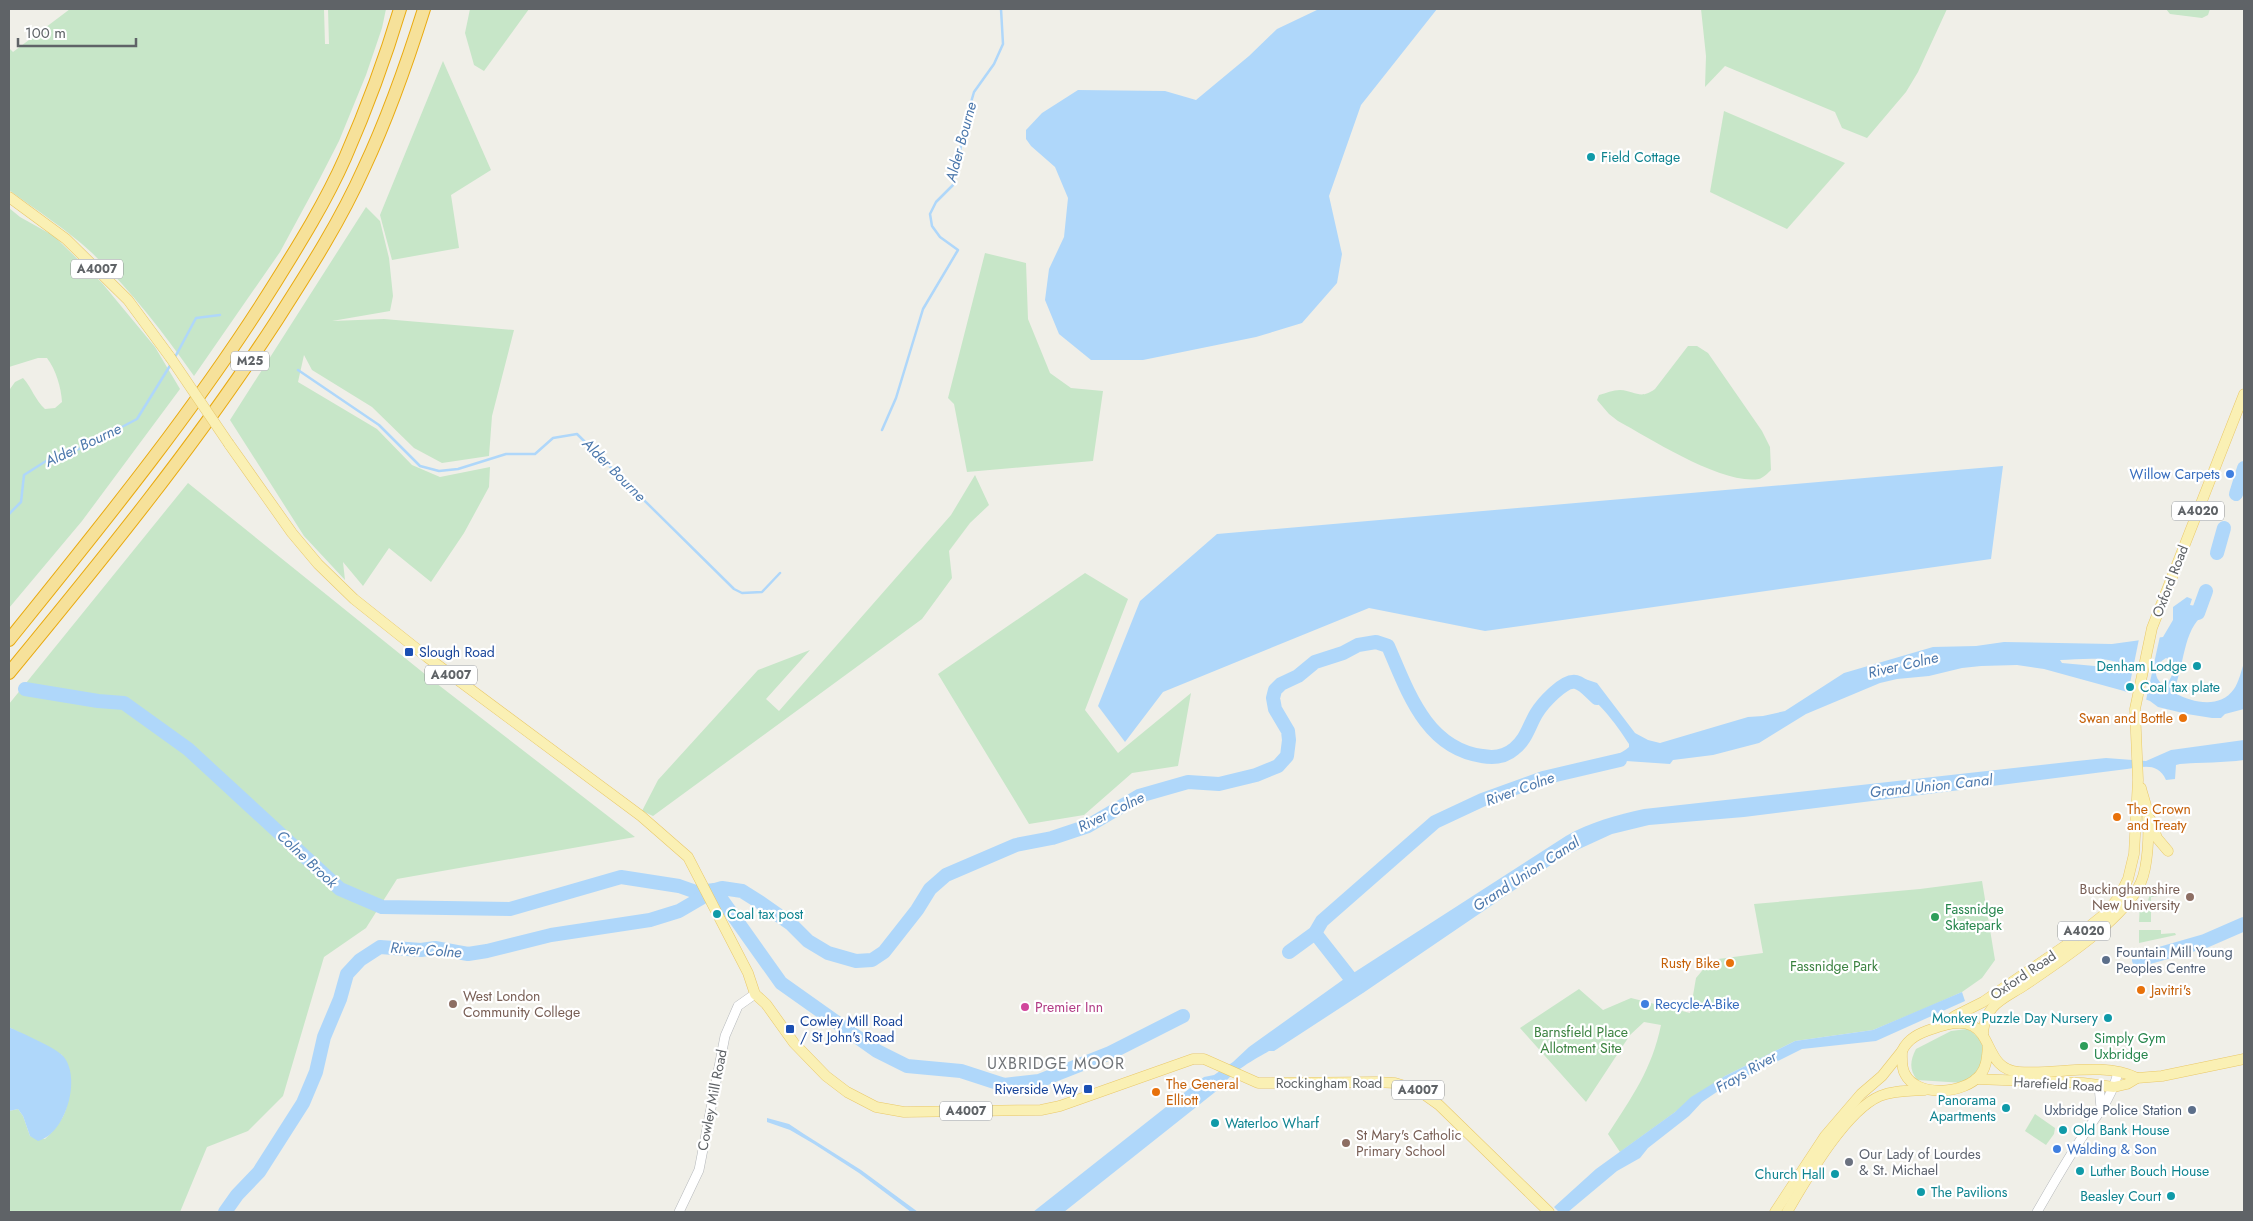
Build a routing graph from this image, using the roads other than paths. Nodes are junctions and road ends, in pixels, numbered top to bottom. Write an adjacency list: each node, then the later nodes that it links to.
1 (400, 9): 5 (highway, M25)
2 (424, 9): 6 (highway, M25)
3 (9, 197): 10 (main road, A4007, bridge)
4 (2244, 394): 7 (main road, Oxford Road / A4020)
5 (9, 640)
6 (9, 673)
7 (2138, 780): 8 (main road, Oxford Road / A4020); 11 (main road, Oxford Road / A4020)
8 (2148, 816): 9 (main road); 12 (main road, Oxford Road / A4020)
9 (2168, 851)
10 (754, 994): 23 (main road, Rockingham Road / A4007); 24 (street, Cowley Mill Road)
11 (1943, 1024): 12 (main road); 14 (main road)
12 (1983, 1034): 13 (main road)
13 (1988, 1046): 16 (main road, Harefield Road); 18 (main road)
14 (1902, 1051): 21 (main road); 25 (main road)
15 (2244, 1059): 17 (main road, Harefield Road)
16 (2118, 1072): 17 (main road, Harefield Road); 20 (street)
17 (2137, 1078): 20 (main road, Harefield Road)
18 (1976, 1080): 19 (main road, Harefield Road); 21 (main road)
19 (2099, 1086): 20 (main road, Harefield Road); 22 (street)
20 (2114, 1087): 22 (street)
21 (1932, 1090): 26 (main road)
22 (2101, 1108): 27 (street)
23 (1546, 1210)
24 (679, 1212)
25 (1775, 1212)
26 (1787, 1212)
27 (2037, 1212)

